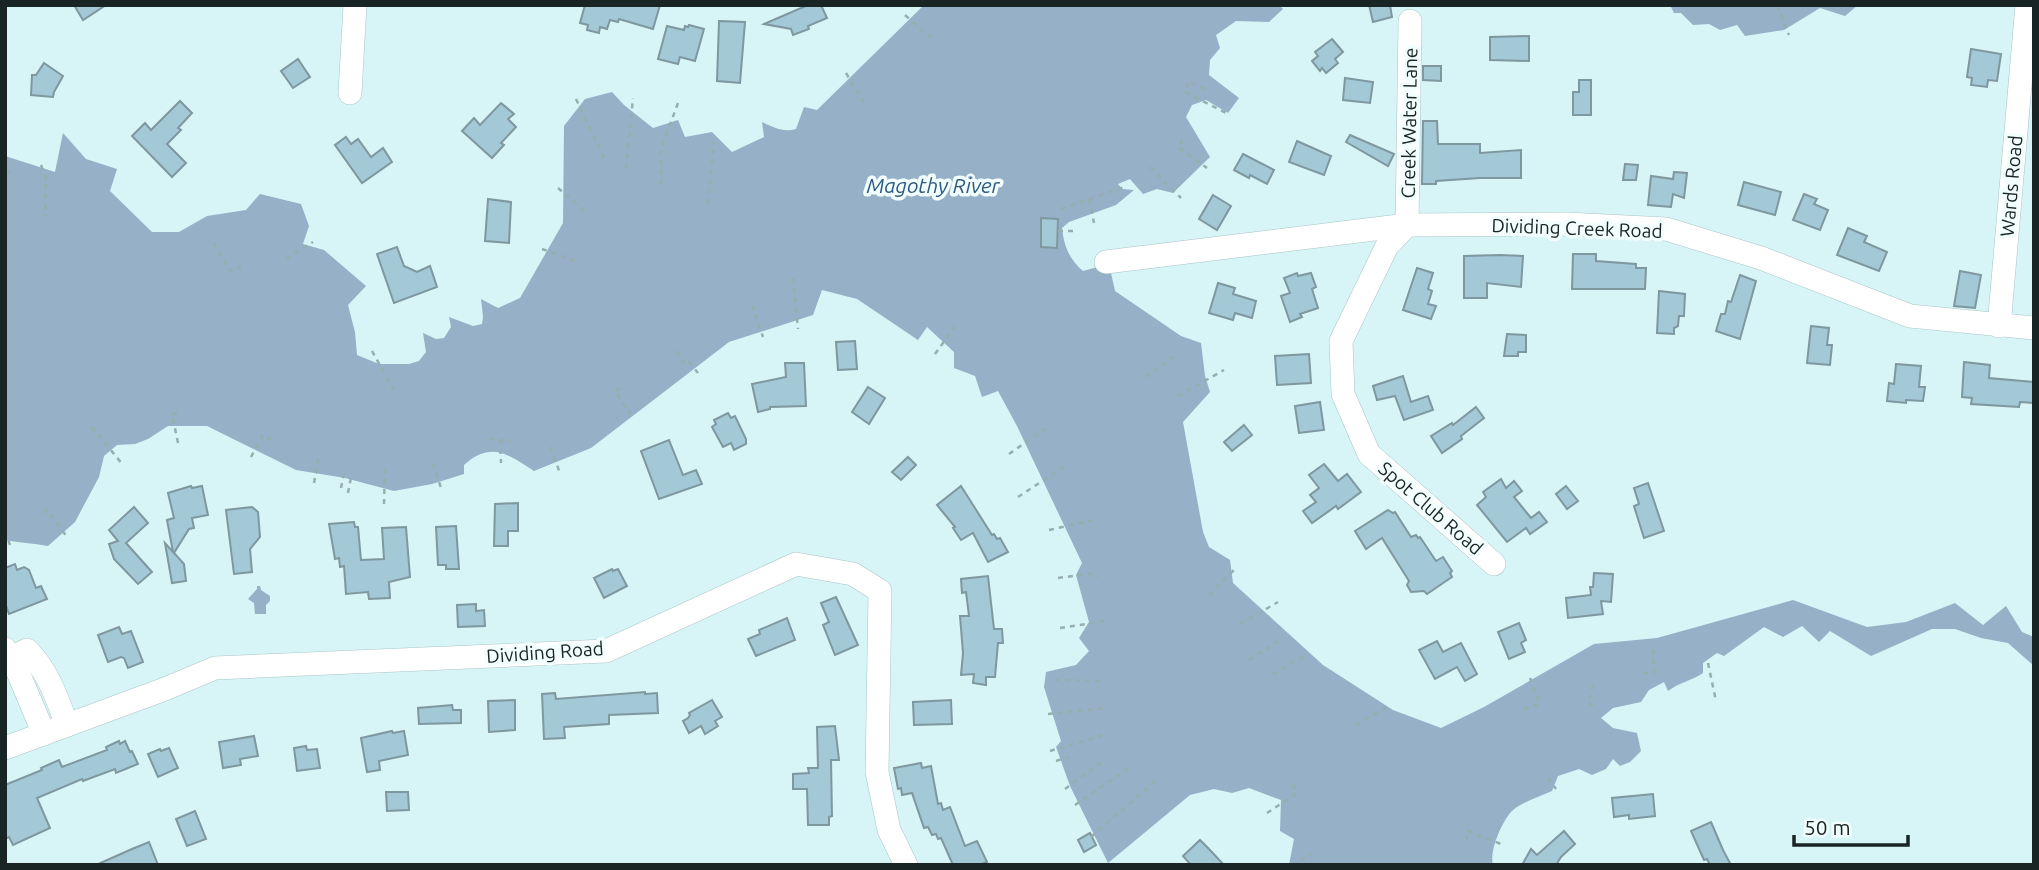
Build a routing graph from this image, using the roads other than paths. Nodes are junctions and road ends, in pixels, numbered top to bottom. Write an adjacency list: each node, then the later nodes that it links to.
1 (355, 5): 4 (street)
2 (2027, 5): 7 (street, Wards Road)
3 (1410, 21): 5 (street, Creek Water Lane)
4 (350, 93)
5 (1407, 225): 6 (street, Dividing Creek Road); 7 (street, Dividing Creek Road); 9 (street, Spot Club Road)
6 (1106, 262)
7 (1998, 326): 8 (street, Dividing Creek Road)
8 (2034, 328)
9 (1494, 564)
10 (8, 654): 11 (street); 12 (street)
11 (67, 725): 12 (street, Dividing Road); 14 (street, Dividing Road)
12 (44, 734): 13 (street, Dividing Road)
13 (5, 748)
14 (906, 865)

